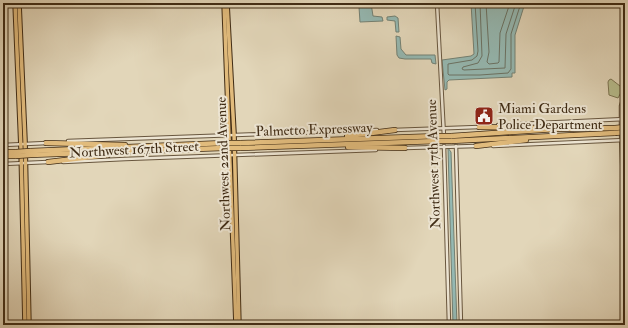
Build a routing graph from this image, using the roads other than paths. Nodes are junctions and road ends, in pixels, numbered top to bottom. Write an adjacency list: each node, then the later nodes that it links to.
1 (14, 3): 6 (main road)
2 (18, 3): 6 (main road)
3 (224, 3): 20 (main road, Northwest 22nd Avenue)
4 (227, 3): 21 (main road, Northwest 22nd Avenue)
5 (437, 3): 15 (street, Northwest 17th Avenue)
6 (17, 21): 7 (main road); 8 (main road)
7 (17, 51): 8 (main road); 9 (main road)
8 (21, 58): 9 (main road)
9 (20, 89): 28 (main road); 28 (main road)
10 (625, 93): 11 (street)
11 (621, 119): 12 (street, Northwest 167th Street); 13 (street, Northwest 167th Street); 26 (street)
12 (625, 119)
13 (479, 127): 15 (street, Northwest 167th Street); 17 (highway)
14 (625, 127): 18 (highway, Palmetto Expressway, bridge)
15 (443, 129): 16 (street, Northwest 167th Street); 34 (street, Northwest 17th Avenue)
16 (395, 130): 21 (street, Northwest 167th Street); 25 (highway)
17 (557, 130): 18 (highway, Palmetto Expressway); 23 (highway, Palmetto Expressway)
18 (615, 130): 19 (highway, Palmetto Expressway, bridge); 22 (highway, Palmetto Expressway)
19 (625, 132)
20 (229, 136): 21 (street, Northwest 167th Street); 27 (street, Northwest 167th Street); 42 (main road, Northwest 22nd Avenue)
21 (234, 136): 42 (main road, Northwest 22nd Avenue)
22 (548, 136): 23 (highway, Palmetto Expressway); 36 (highway)
23 (451, 138): 24 (highway, Palmetto Expressway, bridge)
24 (438, 139): 25 (highway, Palmetto Expressway); 31 (highway, Palmetto Expressway)
25 (306, 140): 30 (highway, Palmetto Expressway)
26 (623, 140): 36 (street, Northwest 167th Street); 47 (street)
27 (46, 143): 28 (street, Northwest 167th Street); 32 (highway)
28 (23, 144): 29 (street); 45 (main road)
29 (3, 145)
30 (240, 145): 31 (highway, Palmetto Expressway); 33 (highway, Palmetto Expressway, bridge)
31 (322, 145): 37 (highway)
32 (150, 146): 33 (highway, Palmetto Expressway); 40 (highway, Palmetto Expressway)
33 (224, 146): 39 (highway, Palmetto Expressway)
34 (444, 146): 35 (street, Northwest 167th Street); 37 (street, Northwest 167th Street); 53 (street, Northwest 17th Avenue)
35 (456, 146): 36 (street, Northwest 167th Street); 54 (street)
36 (476, 146)
37 (404, 148): 42 (street, Northwest 167th Street)
38 (3, 152): 41 (highway, Palmetto Expressway)
39 (131, 152): 40 (highway, Palmetto Expressway); 44 (highway)
40 (30, 153): 41 (highway, Palmetto Expressway, bridge)
41 (16, 154): 43 (highway, Palmetto Expressway)
42 (232, 155): 44 (street, Northwest 167th Street); 51 (main road, Northwest 22nd Avenue); 52 (main road, Northwest 22nd Avenue)
43 (3, 156)
44 (48, 162): 45 (street, Northwest 167th Street)
45 (23, 163): 46 (street, Northwest 167th Street); 48 (main road)
46 (3, 164)
47 (625, 238)
48 (26, 286): 49 (main road); 50 (main road)
49 (25, 325)
50 (29, 325)
51 (236, 325)
52 (240, 325)
53 (449, 325)
54 (461, 325)

